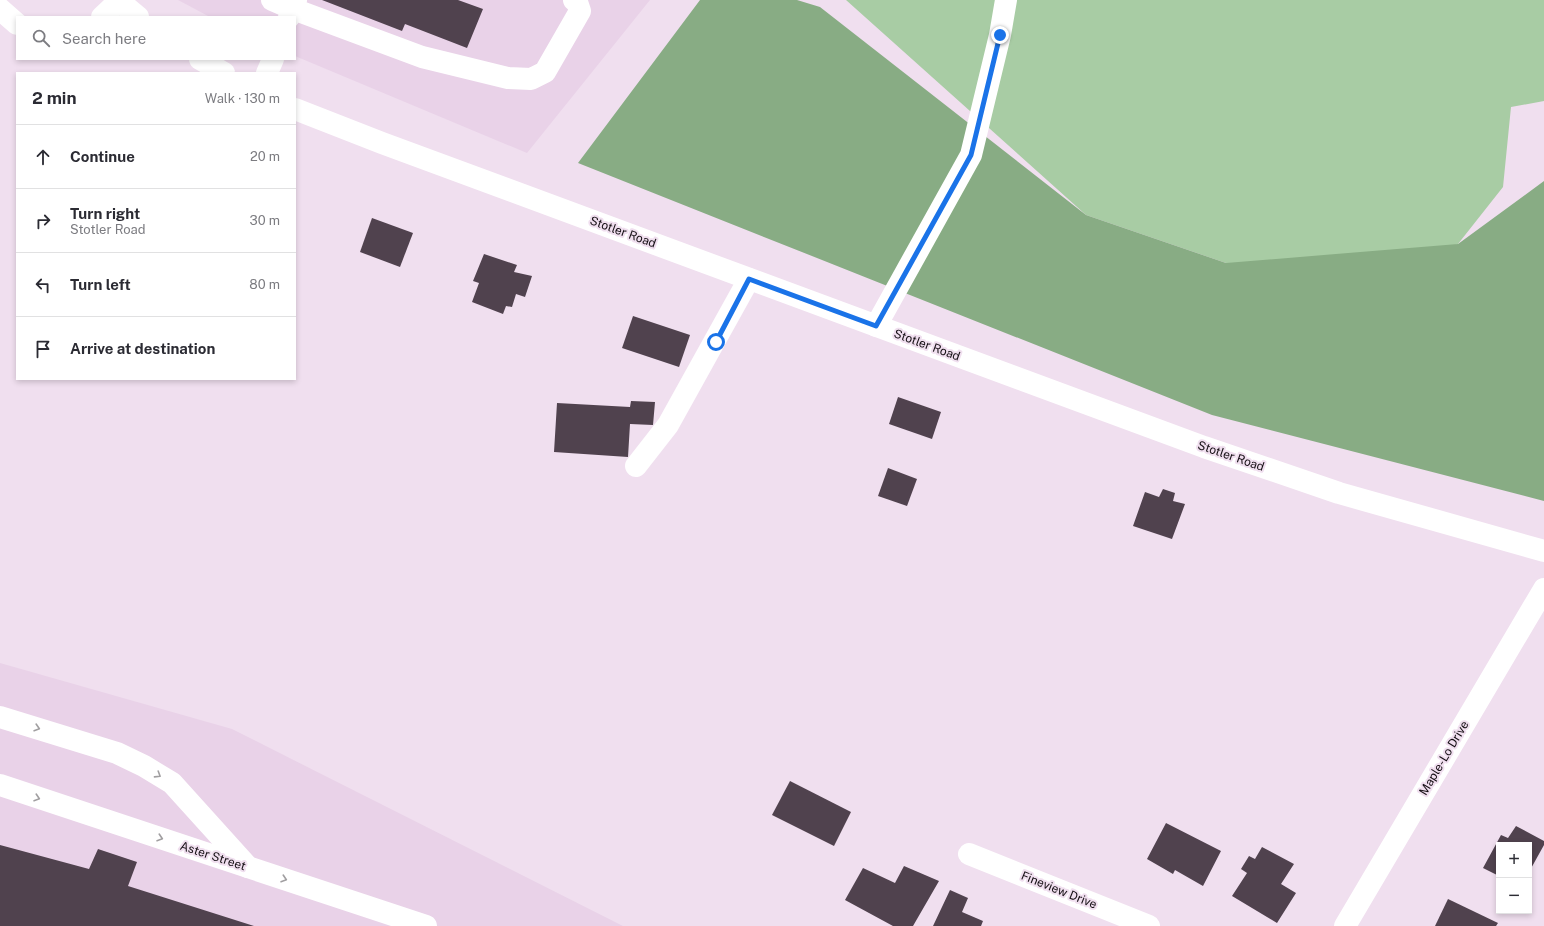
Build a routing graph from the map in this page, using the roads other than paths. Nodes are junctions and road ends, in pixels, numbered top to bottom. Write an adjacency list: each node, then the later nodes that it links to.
1 (118, 0): 7 (street); 8 (street)
2 (272, 0): 6 (street)
3 (574, 0): 6 (street)
4 (1006, 0): 16 (street)
5 (0, 9): 9 (street)
6 (293, 9)
7 (103, 16)
8 (137, 16)
9 (16, 23)
10 (202, 60): 12 (street)
11 (272, 60): 13 (street)
12 (222, 72)
13 (267, 72)
14 (296, 109): 15 (street, Stotler Road)
15 (749, 279): 16 (street, Stotler Road); 17 (street)
16 (876, 326): 18 (street, Stotler Road)
17 (636, 466)
18 (1544, 552)
19 (1544, 589): 26 (street, Maple-Lo Drive)
20 (0, 717): 23 (street, one-way to 23)
21 (0, 785): 23 (street, Aster Street, one-way to 23)
22 (969, 854): 25 (street, Fineview Drive)
23 (249, 868): 24 (street, Aster Street, one-way to 24)
24 (426, 926)
25 (1150, 926)
26 (1345, 926)

